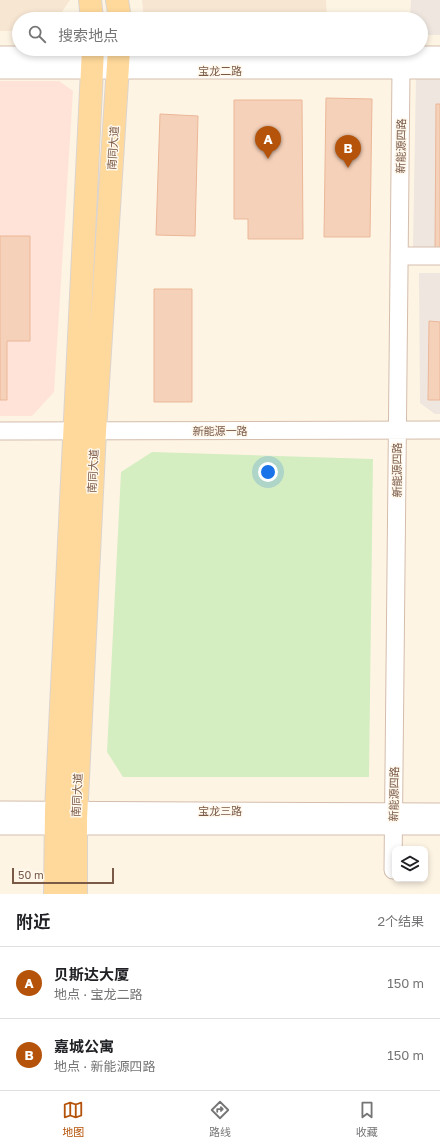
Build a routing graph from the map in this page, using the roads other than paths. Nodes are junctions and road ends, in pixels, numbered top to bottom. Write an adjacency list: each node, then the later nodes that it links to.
1 (90, 0): 3 (main road)
2 (117, 0): 4 (main road)
3 (91, 12)
4 (119, 12)
5 (0, 55): 6 (street, 宝龙二路)
6 (12, 55)
7 (428, 55): 8 (street, 宝龙二路)
8 (440, 55)
9 (31, 56): 11 (street, 宝龙二路)
10 (333, 56): 12 (street, 宝龙二路)
11 (93, 58): 12 (street, 宝龙二路); 13 (street, 宝龙二路); 21 (main road, 南同大道)
12 (118, 58): 14 (street, 宝龙二路); 21 (main road, 南同大道)
13 (0, 70)
14 (401, 70): 15 (street, 宝龙二路); 16 (street, 新能源四路)
15 (440, 70)
16 (399, 256): 17 (street); 18 (street, 新能源四路)
17 (440, 256)
18 (397, 430): 19 (street, 新能源一路); 21 (street, 新能源一路); 25 (street, 新能源四路)
19 (440, 430)
20 (0, 431): 21 (street, 新能源一路)
21 (85, 431): 24 (main road, 南同大道)
22 (0, 810): 24 (street, 宝龙三路)
23 (440, 812): 25 (street, 宝龙三路)
24 (66, 818): 25 (street, 宝龙三路); 26 (street, 宝龙三路); 29 (main road, 南同大道); 30 (main road, 南同大道)
25 (393, 819): 27 (street, 宝龙三路); 28 (street, 新能源四路)
26 (0, 826)
27 (440, 826)
28 (393, 846)
29 (55, 894)
30 (76, 894)

